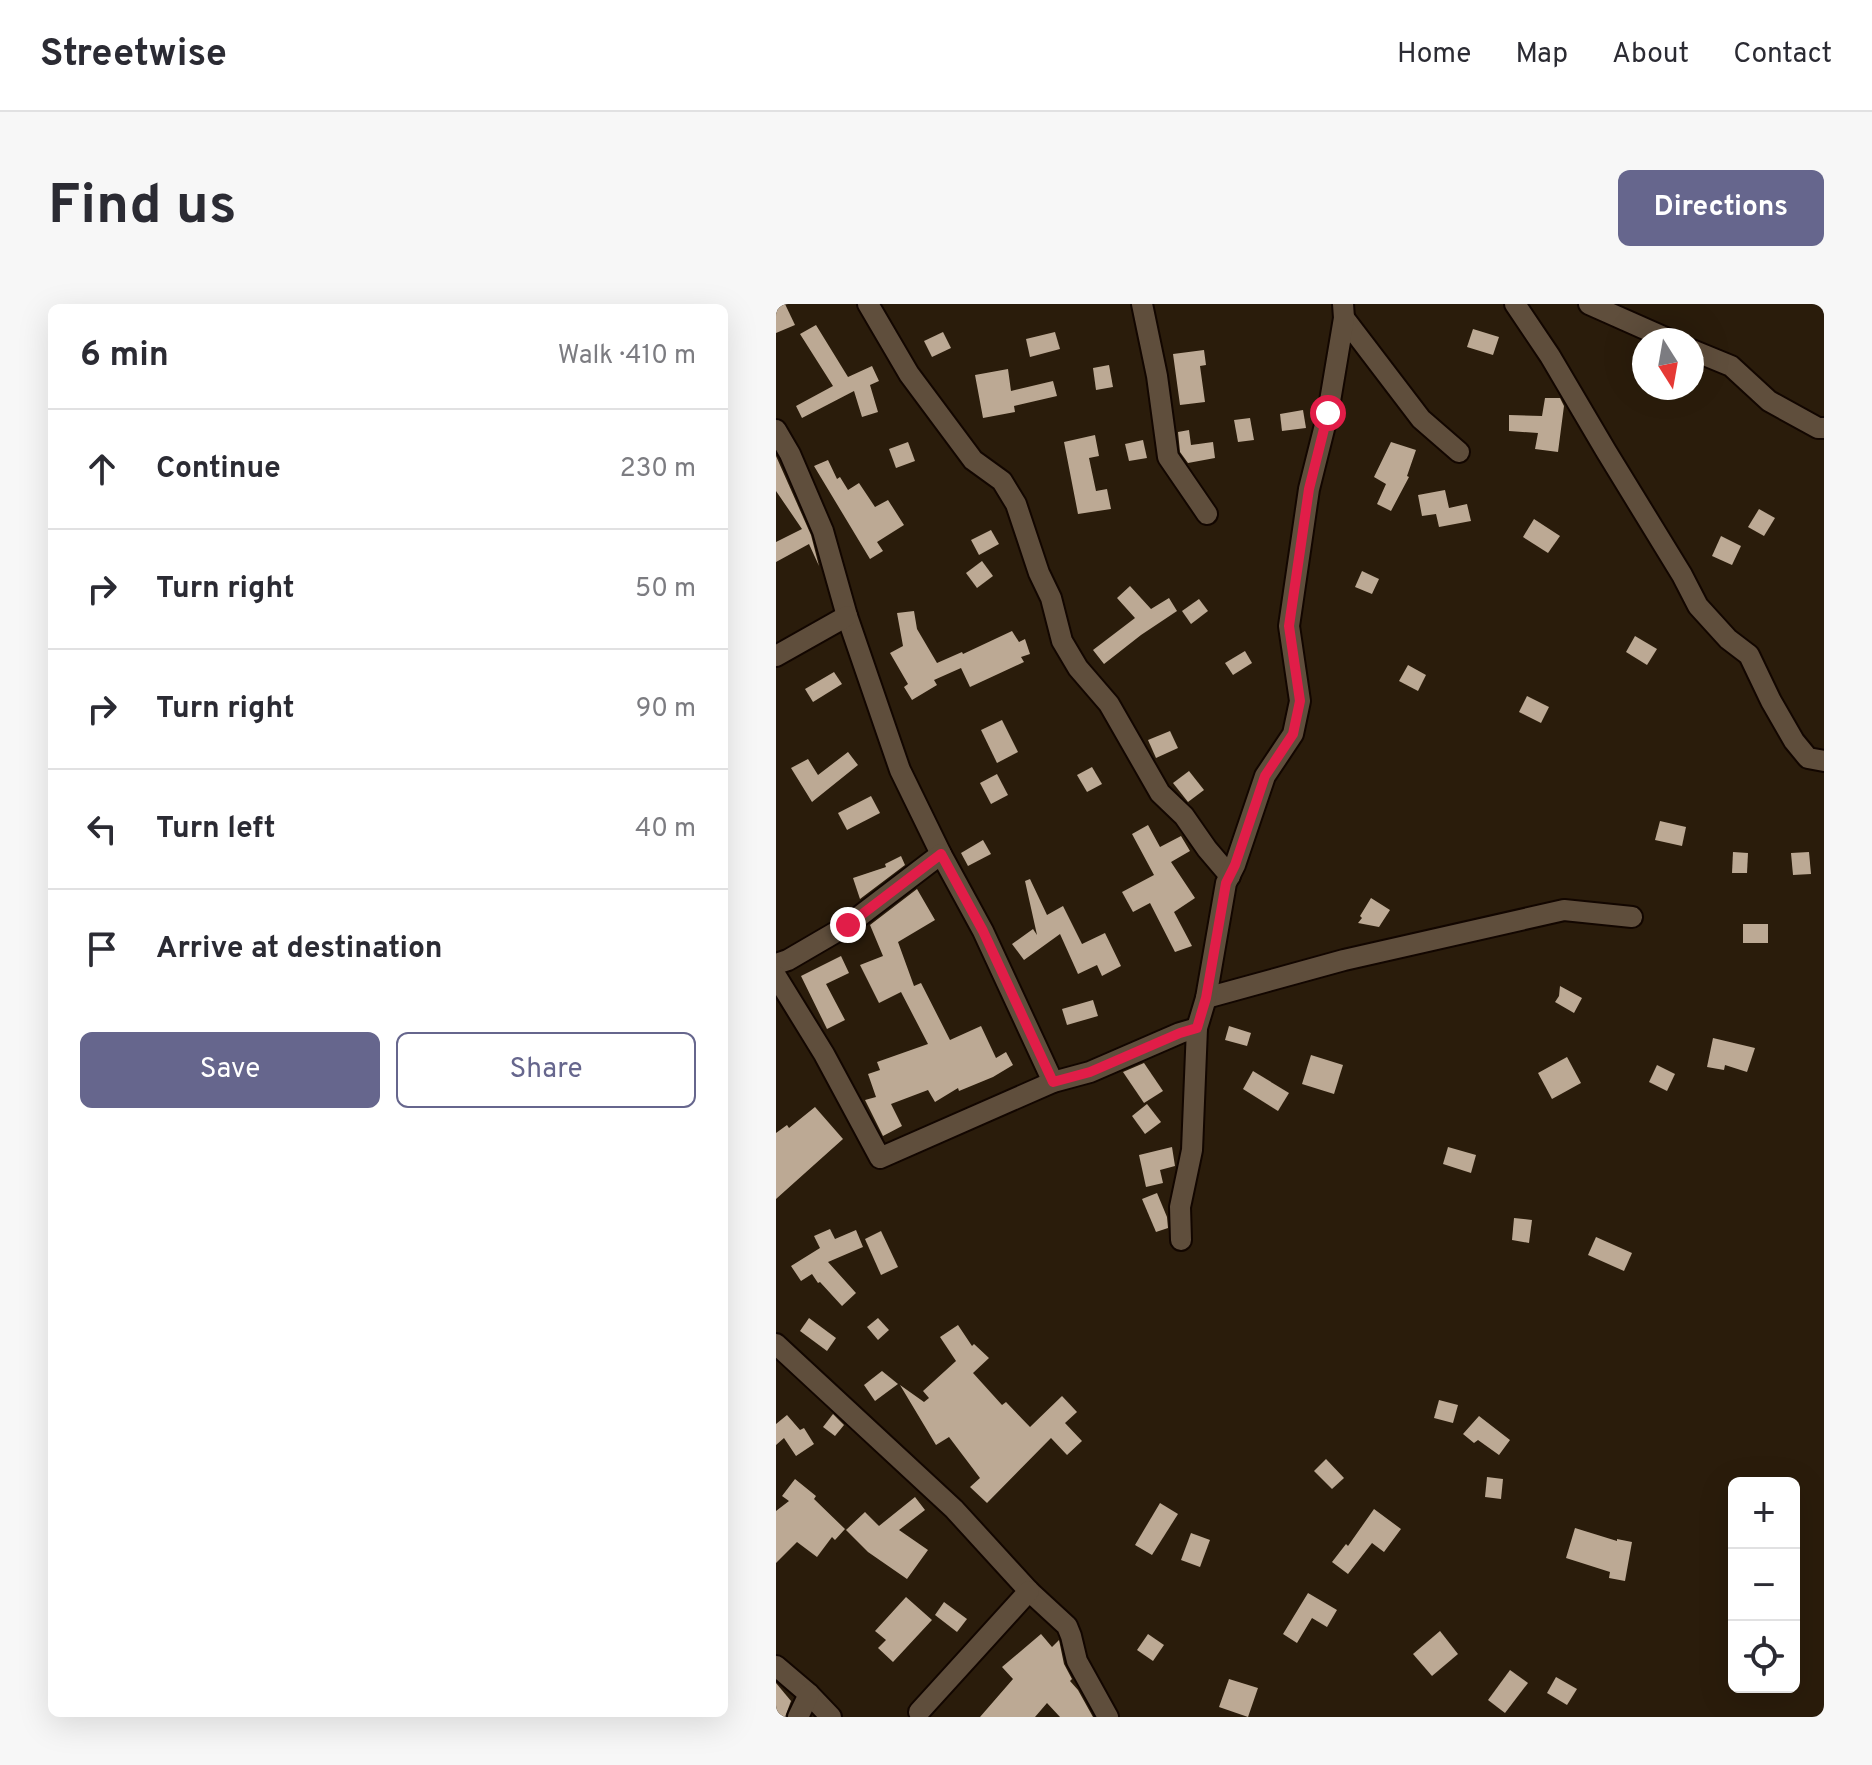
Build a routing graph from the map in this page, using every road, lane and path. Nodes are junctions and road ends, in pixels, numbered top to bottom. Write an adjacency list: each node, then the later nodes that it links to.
1 (868, 304): 17 (street)
2 (1142, 304): 12 (street)
3 (1515, 304): 15 (street)
4 (1589, 304): 6 (street)
5 (1344, 311): 10 (street); 17 (street)
6 (1643, 328)
7 (1704, 355): 8 (street)
8 (1824, 428)
9 (776, 430): 11 (street)
10 (1459, 452)
11 (783, 457): 13 (street)
12 (1207, 514)
13 (847, 616): 14 (street); 16 (street)
14 (776, 656)
15 (1824, 761)
16 (941, 854): 19 (street); 23 (street)
17 (1230, 876): 21 (street)
18 (1632, 917): 21 (street)
19 (776, 964)
20 (776, 976): 23 (street)
21 (1206, 998): 22 (street)
22 (1197, 1028): 23 (street); 24 (street)
23 (1053, 1082)
24 (1181, 1240)
25 (776, 1344): 26 (street)
26 (1029, 1591): 29 (street); 32 (street)
27 (776, 1666): 28 (street)
28 (809, 1694): 30 (street); 31 (street)
29 (919, 1712)
30 (798, 1717)
31 (831, 1717)
32 (1108, 1717)

